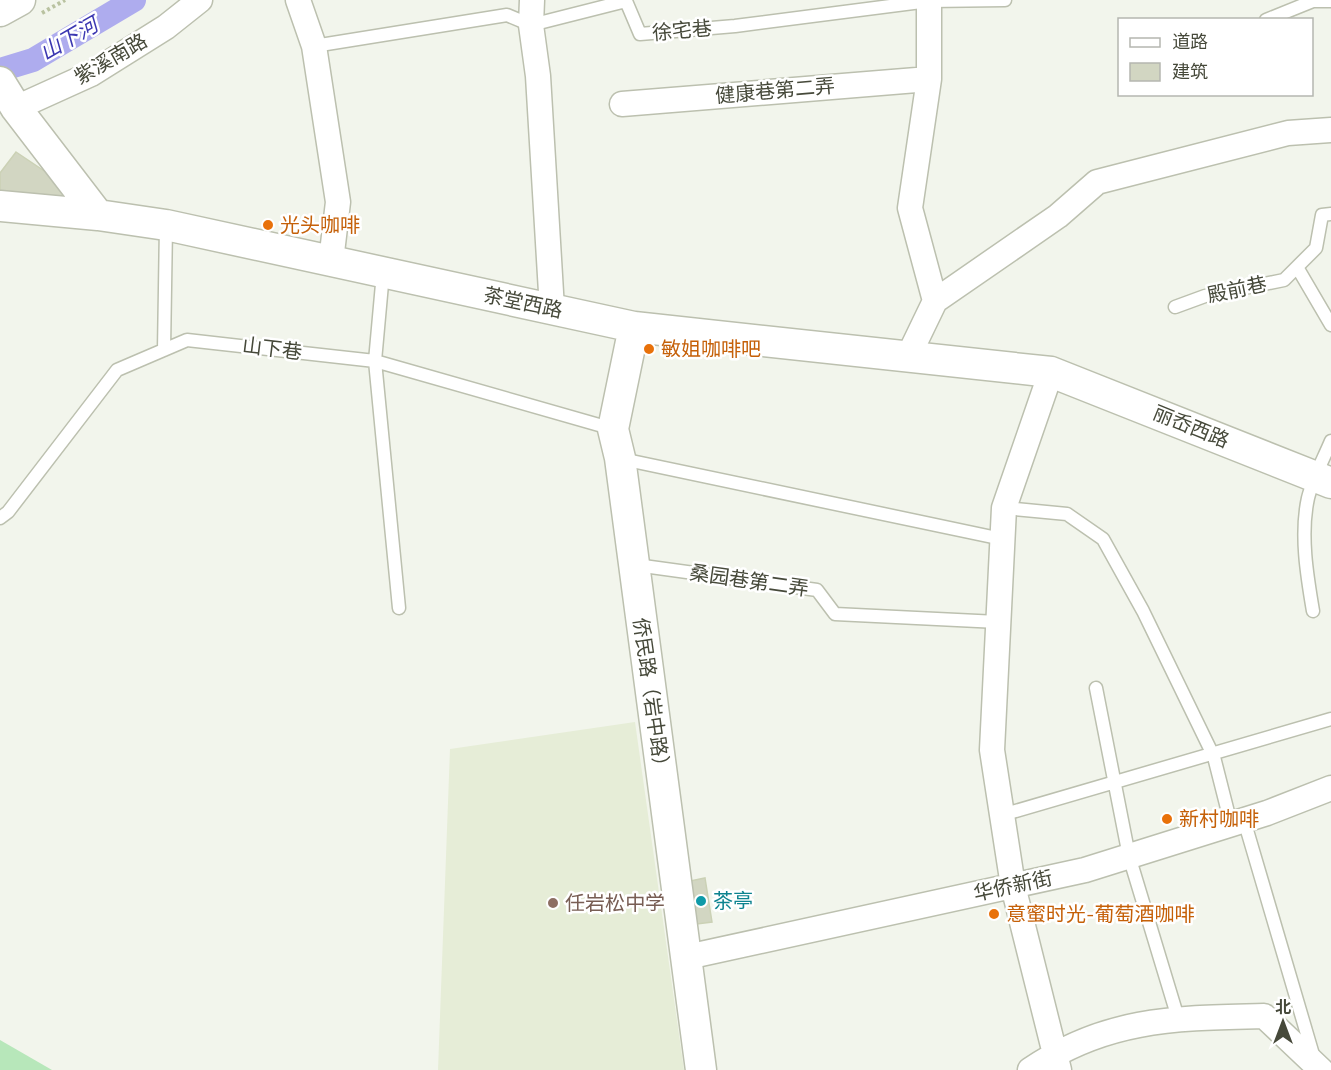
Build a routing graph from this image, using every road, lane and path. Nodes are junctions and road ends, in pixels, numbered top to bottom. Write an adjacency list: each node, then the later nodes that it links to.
1 (20, 0): 8 (street)
2 (200, 0): 13 (street, 紫溪南路)
3 (298, 0): 11 (street)
4 (532, 0): 10 (street)
5 (929, 0): 6 (lane, 徐宅巷); 10 (lane, 徐宅巷); 12 (street)
6 (1005, 0)
7 (1331, 1): 9 (lane)
8 (0, 11)
9 (1271, 18)
10 (531, 25): 11 (lane); 25 (street)
11 (314, 46): 20 (street)
12 (929, 79): 14 (street, 健康巷第二弄); 23 (street)
13 (8, 101): 17 (street)
14 (622, 104)
15 (1331, 130): 23 (street)
16 (0, 206): 17 (street, 茶堂西路)
17 (98, 214): 19 (street, 茶堂西路)
18 (1331, 214): 21 (lane, 殿前巷)
19 (166, 225): 20 (street, 茶堂西路); 28 (lane)
20 (331, 261): 22 (street, 茶堂西路)
21 (1297, 267): 24 (lane, 殿前巷); 26 (lane)
22 (383, 272): 25 (street, 茶堂西路); 30 (lane)
23 (934, 301): 29 (street)
24 (1175, 307)
25 (552, 309): 27 (street, 茶堂西路)
26 (1331, 325)
27 (634, 327): 29 (street, 茶堂西路); 32 (street, 侨民路（岩中路）)
28 (164, 350): 30 (lane, 山下巷); 37 (lane, 山下巷)
29 (908, 357): 31 (street, 茶堂西路)
30 (375, 361): 32 (lane, 山下巷); 40 (lane)
31 (1051, 372): 35 (street, 丽岙西路); 36 (street)
32 (613, 429): 34 (street, 侨民路（岩中路）)
33 (1331, 441): 35 (lane)
34 (620, 458): 38 (lane); 39 (street, 侨民路（岩中路）)
35 (1323, 480): 41 (lane)
36 (1004, 508): 38 (street); 45 (lane)
37 (0, 518)
38 (1002, 539): 42 (street)
39 (632, 564): 42 (lane, 桑园巷第二弄); 52 (street, 侨民路（岩中路）)
40 (399, 608)
41 (1313, 611)
42 (998, 622): 48 (street)
43 (1096, 688): 46 (lane)
44 (1331, 719): 45 (lane)
45 (1212, 754): 46 (lane); 49 (lane)
46 (1115, 782): 48 (lane); 50 (lane)
47 (1331, 789): 49 (street, 华侨新街)
48 (1002, 815): 51 (street)
49 (1238, 822): 50 (street, 华侨新街); 55 (lane)
50 (1130, 856): 51 (street, 华侨新街); 53 (lane)
51 (1013, 886): 52 (street, 华侨新街); 54 (street)
52 (687, 957): 56 (street, 侨民路（岩中路）)
53 (1178, 1018): 54 (street); 55 (street)
54 (1057, 1061): 57 (street)
55 (1318, 1067)
56 (701, 1070)
57 (1030, 1070)

